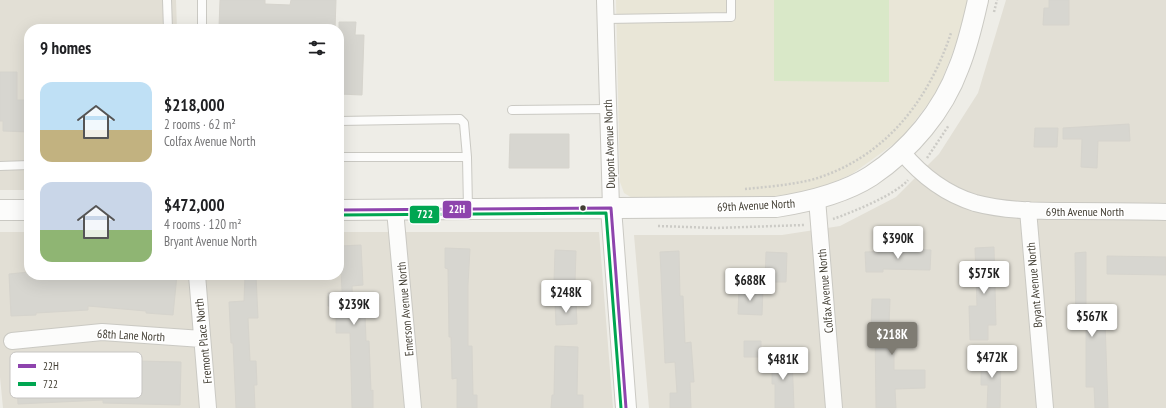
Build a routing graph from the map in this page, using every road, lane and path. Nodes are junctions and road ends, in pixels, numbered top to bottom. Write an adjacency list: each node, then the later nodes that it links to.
1 (167, 0): 8 (lane)
2 (202, 0): 9 (lane)
3 (594, 0): 4 (street)
4 (606, 0): 7 (street, Dupont Avenue North)
5 (731, 0): 7 (lane)
6 (978, 0): 14 (street)
7 (606, 19): 11 (street, Dupont Avenue North)
8 (168, 24)
9 (202, 24)
10 (951, 32): 19 (path)
11 (608, 109): 12 (lane); 21 (street, Dupont Avenue North)
12 (512, 110)
13 (344, 121): 16 (lane)
14 (902, 152): 20 (street, 69th Avenue North); 27 (street, 69th Avenue North)
15 (344, 157): 16 (lane)
16 (467, 158): 26 (lane)
17 (24, 165): 18 (lane)
18 (0, 166)
19 (738, 189)
20 (817, 199): 21 (street, 69th Avenue North); 35 (street, Colfax Avenue North)
21 (611, 208): 26 (street, 69th Avenue North); 34 (street, Dupont Avenue North)
22 (0, 210): 23 (street)
23 (24, 210)
24 (344, 210): 25 (street, 69th Avenue North)
25 (395, 210): 26 (street, 69th Avenue North); 33 (street, Emerson Avenue North)
26 (468, 210)
27 (1028, 210): 28 (street, 69th Avenue North); 36 (street, Bryant Avenue North)
28 (1166, 212)
29 (196, 280): 30 (street, Fremont Place North)
30 (202, 339): 31 (street, 68th Lane North); 32 (street, Fremont Place North)
31 (12, 341)
32 (208, 408)
33 (413, 408)
34 (626, 408)
35 (834, 408)
36 (1045, 408)

